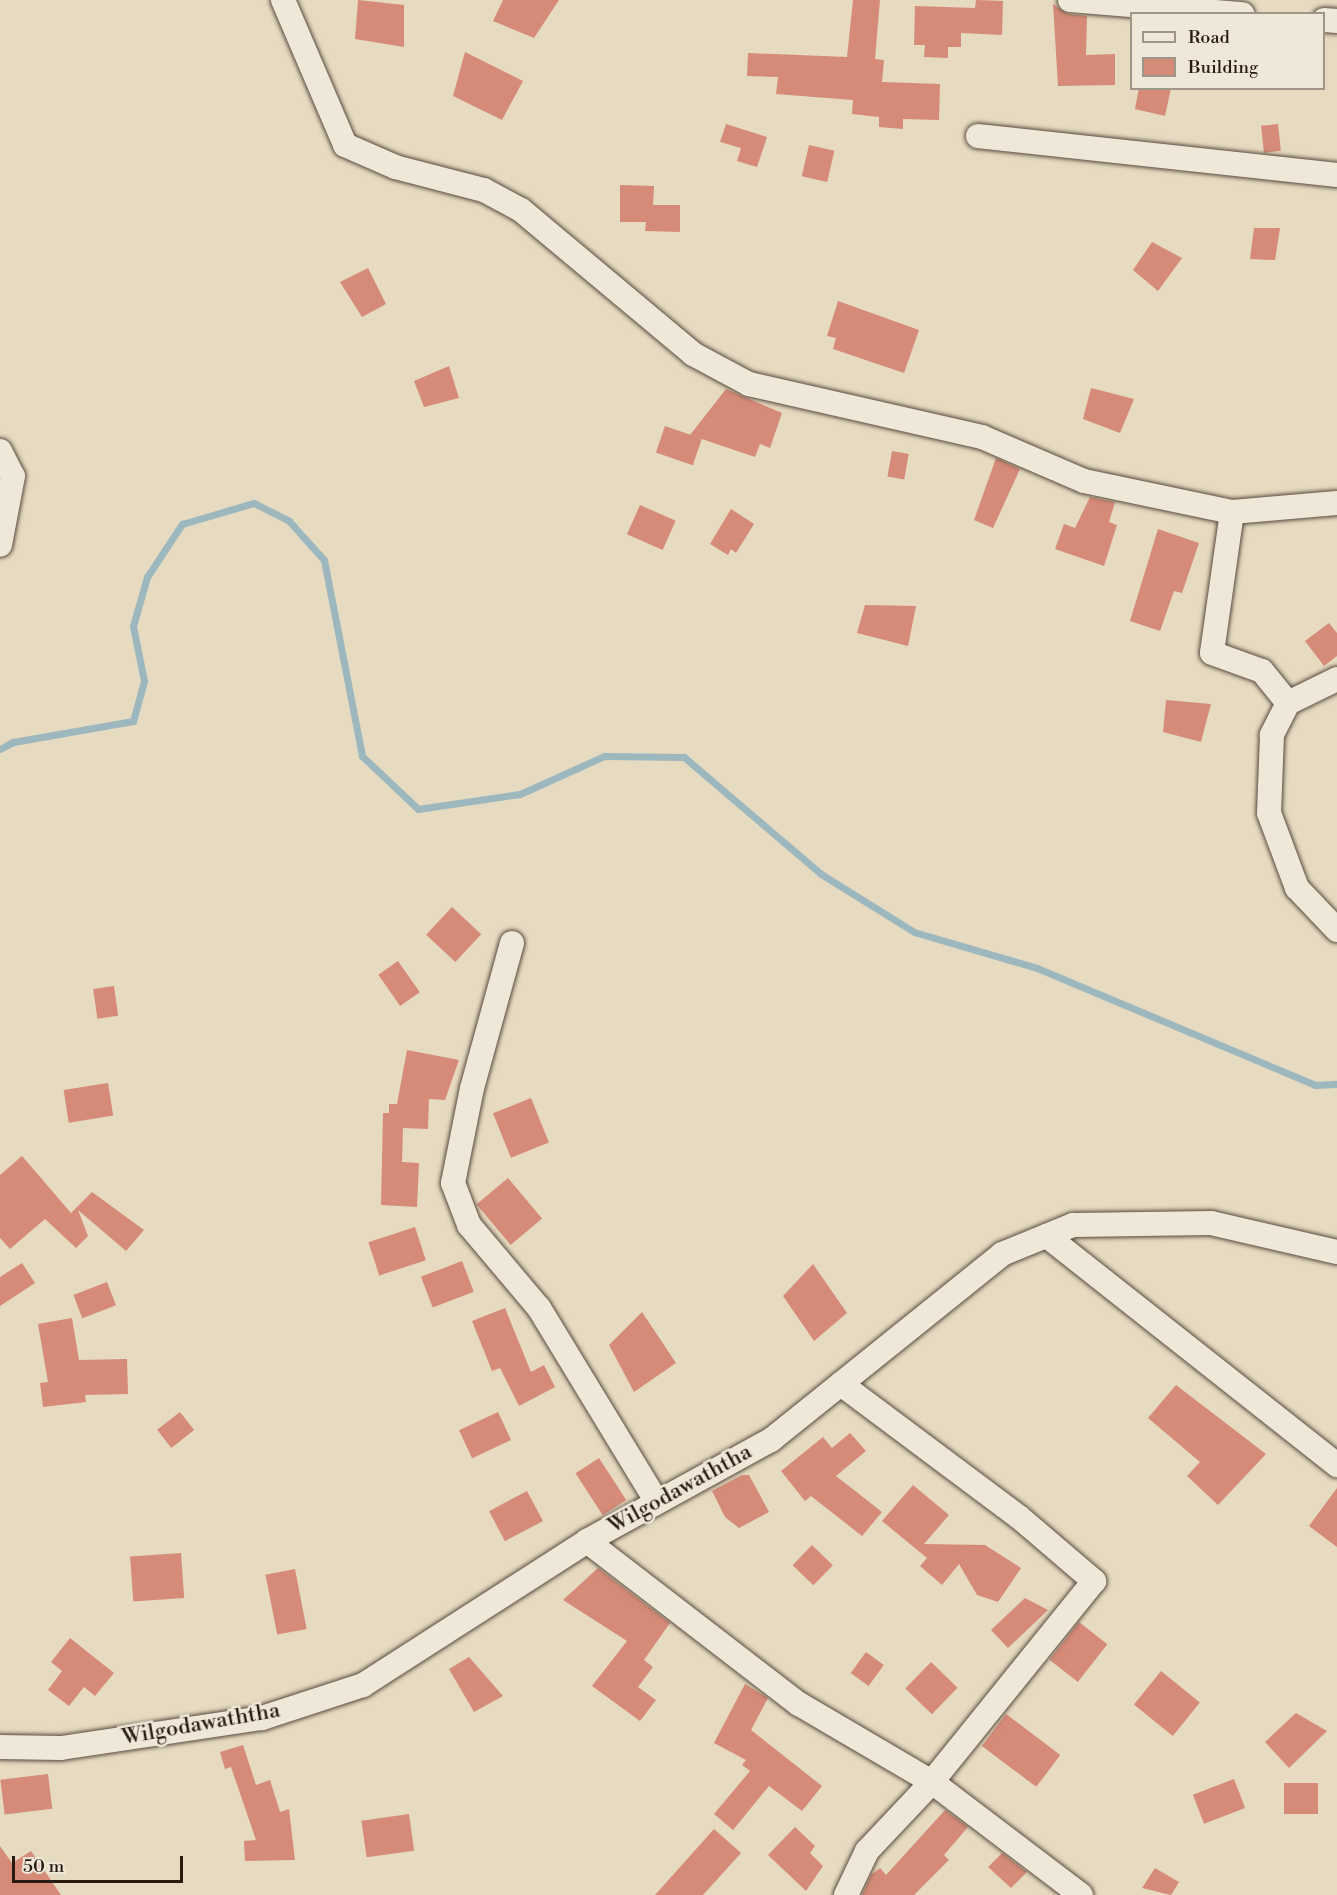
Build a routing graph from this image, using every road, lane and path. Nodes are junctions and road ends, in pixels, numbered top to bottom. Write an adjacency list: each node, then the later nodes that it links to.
1 (283, 0): 8 (street)
2 (1070, 0): 3 (street)
3 (1217, 12)
4 (978, 136): 5 (street)
5 (1337, 175)
6 (0, 451): 9 (street)
7 (1337, 503): 8 (street)
8 (1233, 512): 11 (street)
9 (0, 545)
10 (1337, 679): 11 (street)
11 (1288, 703): 12 (street)
12 (1337, 930)
13 (513, 943): 18 (street)
14 (1047, 1236): 15 (street, Wilgodawaththa); 16 (street, Wilgodawaththa); 17 (street)
15 (1337, 1252)
16 (841, 1384): 18 (street, Wilgodawaththa); 21 (street)
17 (1337, 1464)
18 (657, 1502): 19 (street, Wilgodawaththa)
19 (587, 1541): 20 (street, Wilgodawaththa); 21 (street)
20 (0, 1747)
21 (932, 1782): 22 (street); 23 (street)
22 (846, 1895)
23 (1082, 1895)

